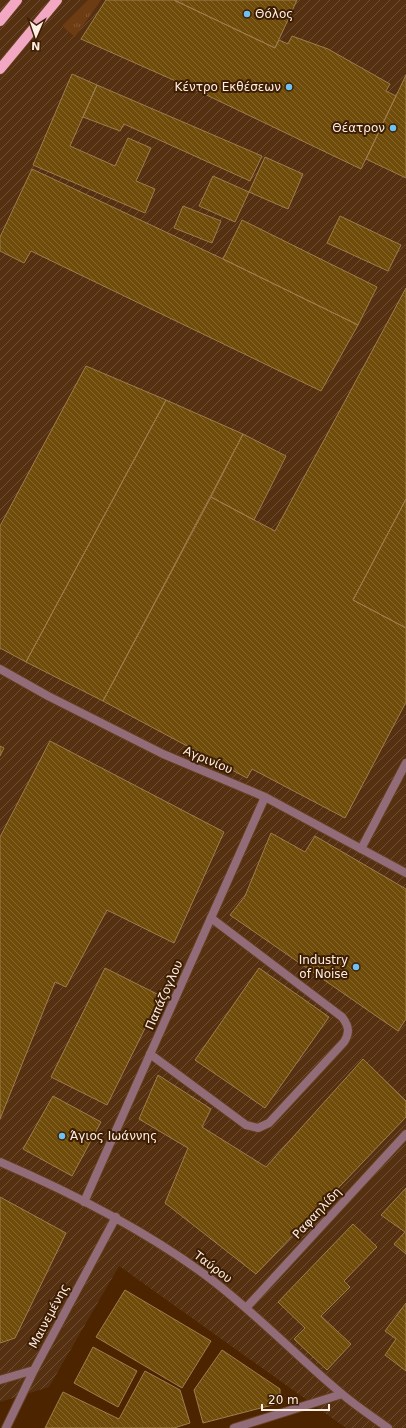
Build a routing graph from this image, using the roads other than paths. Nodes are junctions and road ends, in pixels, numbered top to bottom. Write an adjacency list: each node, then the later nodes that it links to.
1 (17, 0): 3 (main road)
2 (57, 0): 4 (main road)
3 (0, 20)
4 (0, 69)
5 (0, 669): 7 (street, Αγρινίου)
6 (406, 763): 8 (street)
7 (265, 797): 8 (street, Αγρινίου); 10 (street, Παπάζογλου)
8 (361, 849): 9 (street, Αγρινίου)
9 (406, 873)
10 (211, 918): 11 (street, Παπάζογλου); 11 (street)
11 (150, 1054): 14 (street, Παπάζογλου)
12 (406, 1134): 16 (street, Ραφαηλίδη)
13 (0, 1162): 14 (street, Ταύρου)
14 (84, 1202): 15 (street, Ταύρου)
15 (116, 1217): 16 (street, Ταύρου); 17 (street, Μαινεμένης)
16 (246, 1308): 19 (street, Ταύρου)
17 (34, 1370): 18 (street); 20 (street, Μαινεμένης)
18 (0, 1380)
19 (342, 1394): 21 (street); 22 (street, Ταύρου)
20 (6, 1428)
21 (234, 1428)
22 (388, 1428)

